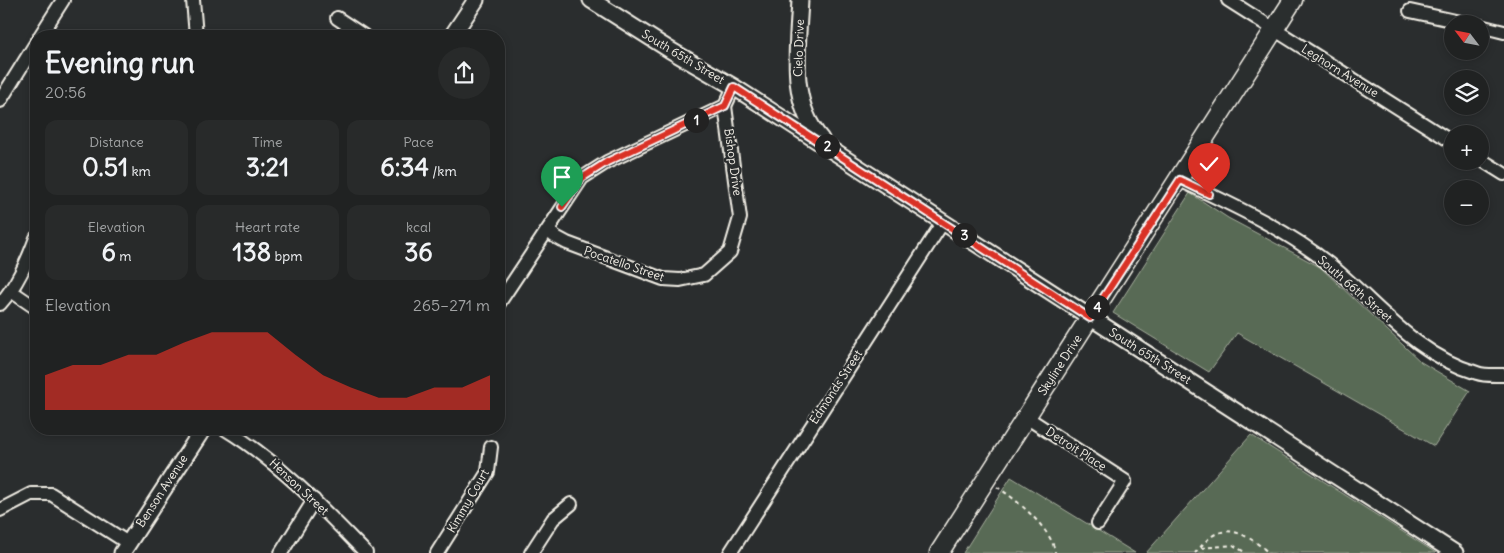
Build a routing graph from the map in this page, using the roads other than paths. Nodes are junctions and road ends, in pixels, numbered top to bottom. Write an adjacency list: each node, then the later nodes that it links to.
1 (63, 0): 12 (street)
2 (193, 0): 13 (street)
3 (476, 0): 15 (street)
4 (591, 0): 19 (street, South 65th Street)
5 (800, 0): 23 (street, Cielo Drive)
6 (1228, 0): 16 (street, Leghorn Avenue)
7 (1293, 0): 16 (main road, Skyline Drive)
8 (1410, 10): 10 (street)
9 (337, 18): 14 (street)
10 (1444, 18)
11 (1489, 28): 17 (street)
12 (44, 30)
13 (196, 30)
14 (355, 30)
15 (456, 30)
16 (1275, 30): 22 (street, Leghorn Avenue); 26 (main road, Skyline Drive)
17 (1504, 32)
18 (30, 52): 20 (street)
19 (734, 87): 21 (street); 23 (street, South 65th Street)
20 (0, 100)
21 (725, 106): 28 (street); 30 (street, Bishop Drive)
22 (1444, 137)
23 (829, 148): 27 (street, South 65th Street)
24 (1489, 165): 25 (street)
25 (1504, 174)
26 (1180, 180): 35 (main road, Skyline Drive); 36 (street, South 66th Street)
27 (943, 222): 35 (street, South 65th Street); 50 (street, Edmonds Street)
28 (549, 229): 30 (street, Pocatello Street); 32 (street)
29 (30, 254): 31 (street)
30 (704, 275)
31 (10, 291): 33 (street); 34 (street)
32 (505, 294)
33 (0, 304)
34 (30, 304)
35 (1090, 318): 37 (main road, Skyline Drive); 52 (street, South 65th Street)
36 (1504, 375)
37 (1026, 417): 44 (street, Detroit Place); 51 (main road, Skyline Drive)
38 (199, 435): 45 (street, Benson Avenue)
39 (234, 435): 41 (street, Henson Street)
40 (491, 447): 48 (street, Kimmy Court)
41 (314, 500): 46 (street); 47 (street, Henson Street)
42 (570, 504): 49 (street)
43 (0, 510): 45 (street)
44 (1098, 523)
45 (125, 548)
46 (281, 553)
47 (366, 553)
48 (437, 553)
49 (531, 553)
50 (730, 553)
51 (939, 553)
52 (1455, 553)

